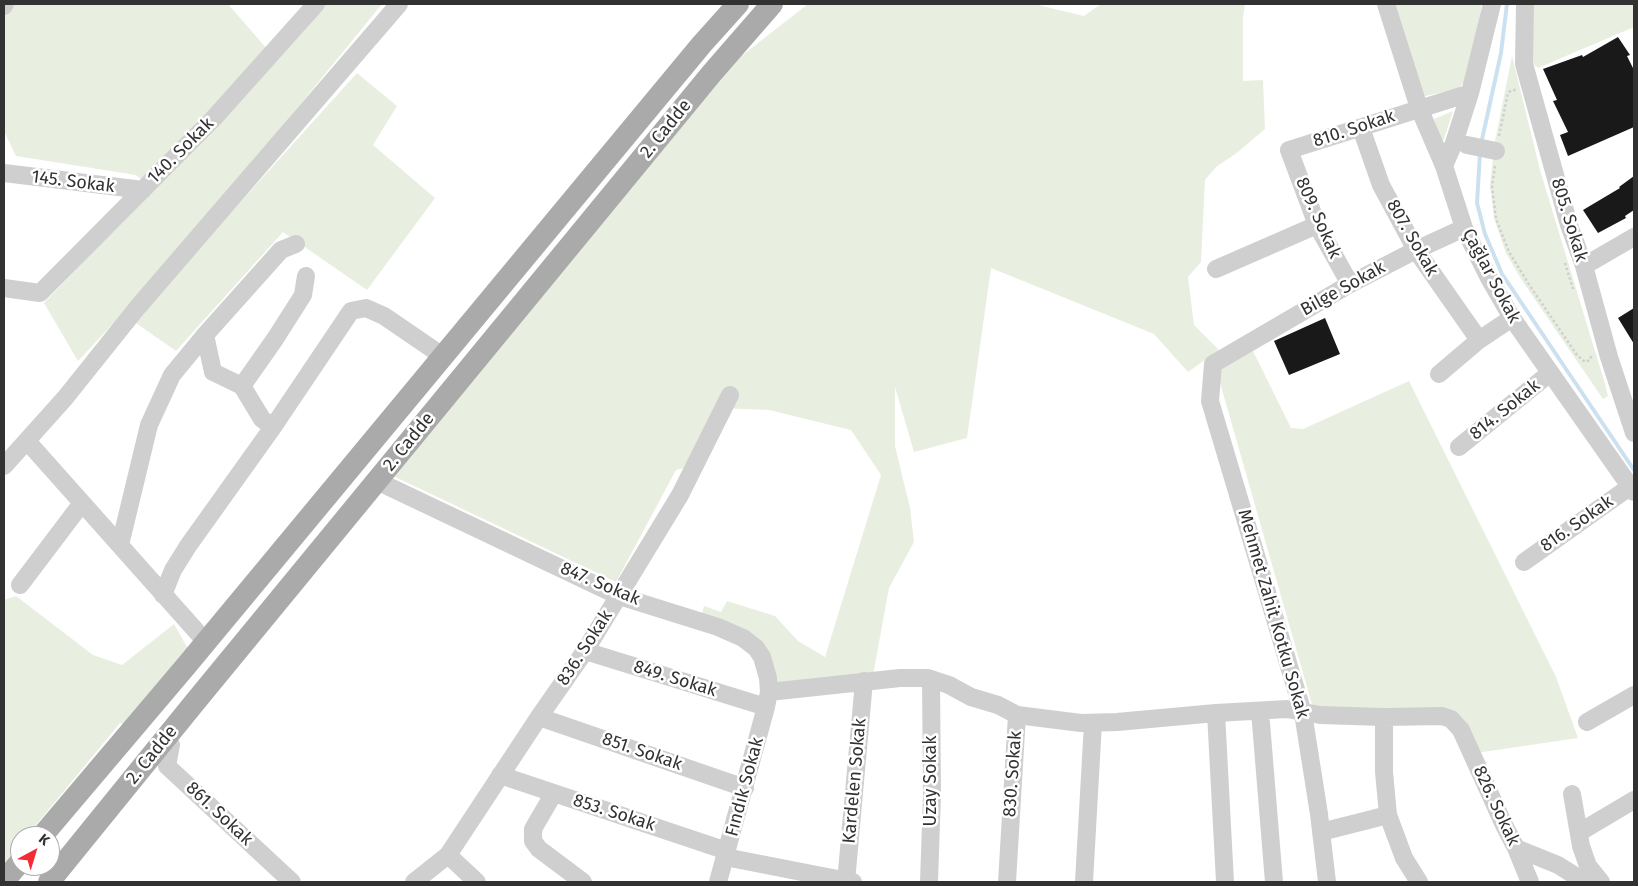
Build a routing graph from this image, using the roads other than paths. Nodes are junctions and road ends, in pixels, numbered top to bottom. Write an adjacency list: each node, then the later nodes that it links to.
1 (316, 4): 16 (street, 140. Sokak)
2 (399, 4): 38 (street)
3 (738, 4): 31 (main road, 2. Cadde)
4 (772, 4): 41 (main road, 2. Cadde)
5 (1386, 4): 9 (street, Çağlar Sokak)
6 (1492, 4): 8 (street)
7 (1525, 4): 22 (street, 805. Sokak)
8 (1470, 92): 9 (street, 810. Sokak); 14 (street)
9 (1419, 108): 10 (street, 810. Sokak); 14 (street, Çağlar Sokak)
10 (1361, 128): 12 (street, 810. Sokak); 21 (street, 807. Sokak)
11 (1467, 145): 13 (street)
12 (1289, 150): 17 (street, 809. Sokak)
13 (1496, 151)
14 (1444, 166): 18 (street, Çağlar Sokak)
15 (4, 173): 16 (street, 145. Sokak)
16 (142, 190): 26 (street, 140. Sokak)
17 (1317, 225): 23 (street); 25 (street, 809. Sokak)
18 (1464, 228): 21 (street, Bilge Sokak); 27 (street, Çağlar Sokak)
19 (1634, 237): 22 (street)
20 (296, 244): 28 (street)
21 (1416, 250): 25 (street, Bilge Sokak); 29 (street, 807. Sokak)
22 (1584, 266): 37 (street, 805. Sokak)
23 (1216, 269)
24 (306, 276): 34 (street)
25 (1350, 284): 30 (street, Bilge Sokak)
26 (4, 288)
27 (1512, 318): 29 (street); 32 (street, Çağlar Sokak)
28 (204, 335): 34 (street); 44 (street)
29 (1479, 340): 33 (street)
30 (1225, 356): 57 (street, Mehmet Zahit Kotku Sokak)
31 (444, 357): 36 (street); 49 (main road, 2. Cadde)
32 (1550, 373): 39 (street, 814. Sokak); 42 (street, Çağlar Sokak)
33 (1439, 374)
34 (242, 386): 36 (street)
35 (730, 395): 48 (street, 836. Sokak)
36 (273, 427): 47 (street)
37 (1634, 433)
38 (27, 441): 40 (street); 43 (street)
39 (1459, 447)
40 (4, 466)
41 (377, 481): 48 (street, 847. Sokak); 63 (main road, 2. Cadde)
42 (1632, 489): 45 (street, 816. Sokak)
43 (82, 503): 44 (street); 46 (street)
44 (120, 545): 47 (street)
45 (1524, 562)
46 (20, 585)
47 (163, 595): 49 (street)
48 (619, 596): 50 (street, 836. Sokak); 54 (street, 847. Sokak)
49 (206, 642): 70 (main road, 2. Cadde)
50 (585, 651): 54 (street, 849. Sokak); 59 (street, 836. Sokak)
51 (931, 679): 52 (street, 830. Sokak); 58 (street, 830. Sokak); 83 (street, Uzay Sokak)
52 (864, 681): 54 (street, 830. Sokak); 82 (street, Kardelen Sokak)
53 (1634, 695): 61 (street)
54 (767, 700): 65 (street, Fındık Sokak)
55 (1260, 711): 56 (street); 57 (street); 87 (street)
56 (1216, 713): 62 (street); 86 (street)
57 (1303, 713): 60 (street); 71 (street, Mehmet Zahit Kotku Sokak)
58 (1017, 715): 62 (street); 84 (street, 830. Sokak)
59 (539, 717): 64 (street, 836. Sokak); 65 (street, 851. Sokak)
60 (1384, 717): 69 (street); 73 (street, 826. Sokak)
61 (1587, 722)
62 (1093, 723): 85 (street)
63 (165, 739): 76 (main road, 2. Cadde); 77 (street, 861. Sokak)
64 (500, 775): 66 (street, 853. Sokak); 75 (street, 836. Sokak)
65 (744, 788): 74 (street, Fındık Sokak)
66 (554, 793): 74 (street, 853. Sokak); 80 (street)
67 (1572, 794): 72 (street)
68 (1634, 800): 72 (street)
69 (1388, 815): 71 (street); 89 (street)
70 (50, 826)
71 (1321, 832): 88 (street, Mehmet Zahit Kotku Sokak)
72 (1580, 832): 92 (street)
73 (1516, 848): 90 (street, 826. Sokak); 91 (street)
74 (726, 854): 81 (street, Fındık Sokak); 82 (street, Kardelen Sokak)
75 (448, 855): 78 (street, 836. Sokak); 79 (street)
76 (49, 882)
77 (292, 882)
78 (414, 882)
79 (477, 882)
80 (583, 882)
81 (718, 882)
82 (848, 882)
83 (929, 882)
84 (1007, 882)
85 (1084, 882)
86 (1225, 882)
87 (1274, 882)
88 (1327, 882)
89 (1419, 882)
90 (1530, 882)
91 (1585, 882)
92 (1602, 882)

